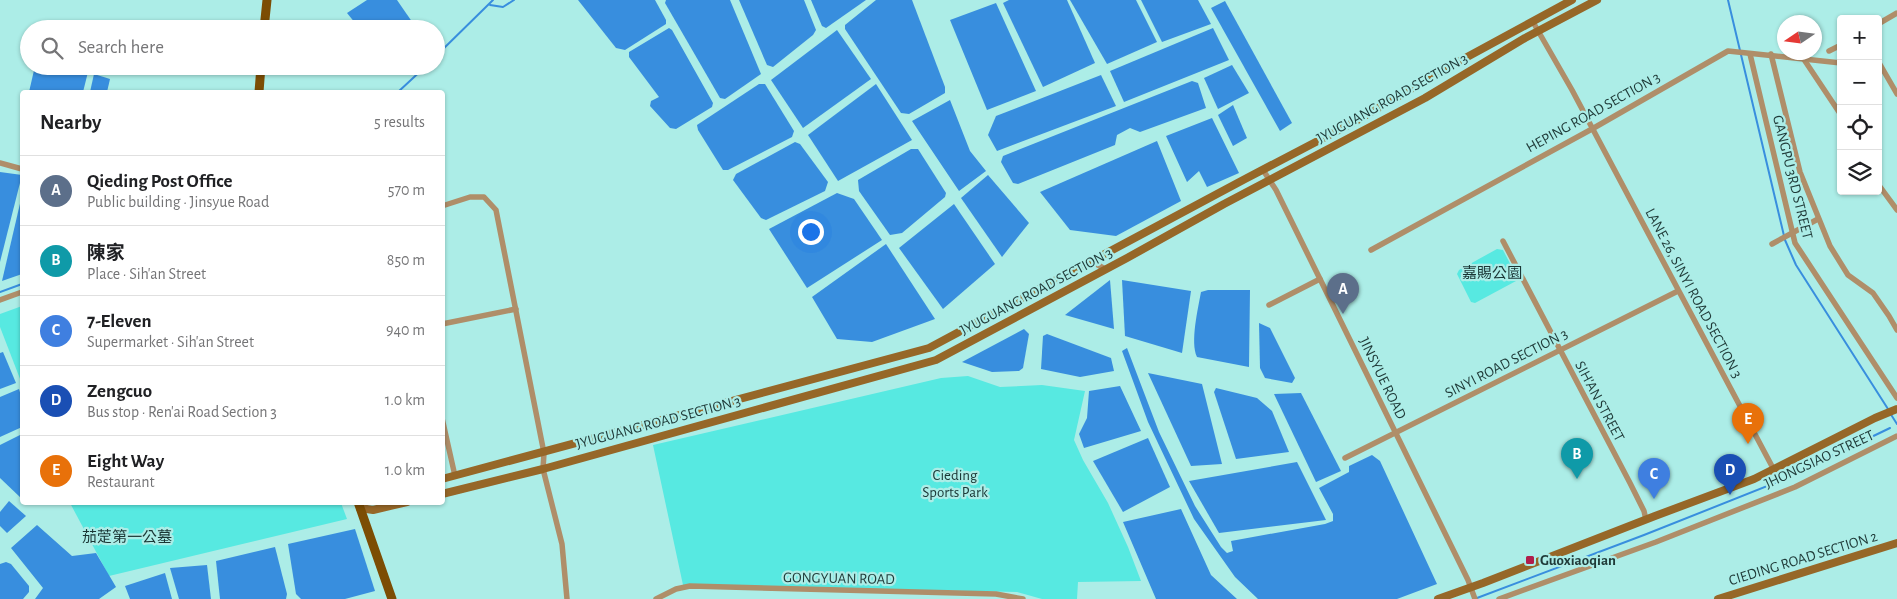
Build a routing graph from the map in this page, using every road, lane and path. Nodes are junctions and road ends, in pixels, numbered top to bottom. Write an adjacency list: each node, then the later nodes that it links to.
1 (267, 0): 5 (main road)
2 (1572, 0): 6 (street, JYUGUANG ROAD SECTION 3)
3 (1597, 0): 8 (street, JYUGUANG ROAD SECTION 3)
4 (1897, 13): 7 (street)
5 (265, 20)
6 (1533, 22): 8 (street, LANE 26, SINYI ROAD SECTION 3); 25 (street, JYUGUANG ROAD SECTION 3)
7 (1882, 22)
8 (1538, 32): 22 (street, LANE 26, SINYI ROAD SECTION 3); 26 (street, JYUGUANG ROAD SECTION 3)
9 (1837, 47): 10 (street)
10 (1829, 51)
11 (1750, 54): 12 (street, HEPING ROAD SECTION 3); 22 (street, HEPING ROAD SECTION 3); 31 (street, GANGPU 3RD STREET)
12 (1771, 54): 13 (street, HEPING ROAD SECTION 3); 30 (street)
13 (1777, 55)
14 (1804, 60): 21 (street)
15 (1822, 60): 16 (street, HEPING ROAD SECTION 3)
16 (1837, 62)
17 (1882, 71): 20 (street)
18 (260, 75): 19 (main road)
19 (259, 90)
20 (1897, 94)
21 (1837, 108)
22 (1592, 128): 34 (street, HEPING ROAD SECTION 3); 38 (street, LANE 26, SINYI ROAD SECTION 3)
23 (0, 164): 24 (street)
24 (20, 169)
25 (1263, 170): 26 (street, JINSYUE ROAD); 35 (street, JYUGUANG ROAD SECTION 3)
26 (1270, 180): 36 (street, JYUGUANG ROAD SECTION 3); 37 (street, JINSYUE ROAD)
27 (1882, 189): 29 (street)
28 (445, 205): 42 (street)
29 (1897, 210)
30 (1818, 218): 31 (street); 44 (street)
31 (1793, 234): 33 (street); 46 (street, GANGPU 3RD STREET)
32 (1503, 241): 45 (street, SIH'AN STREET)
33 (1772, 244)
34 (1372, 250)
35 (1092, 260): 36 (street); 51 (street, JYUGUANG ROAD SECTION 3)
36 (1105, 269): 53 (street, JYUGUANG ROAD SECTION 3)
37 (1320, 279): 41 (street); 49 (street, JINSYUE ROAD)
38 (1678, 291): 45 (street, SINYI ROAD SECTION 3); 54 (street, LANE 26, SINYI ROAD SECTION 3)
39 (20, 293): 40 (street)
40 (0, 300)
41 (1269, 305)
42 (516, 309): 43 (street); 51 (street)
43 (445, 323)
44 (1897, 330)
45 (1559, 350): 49 (street, SINYI ROAD SECTION 3); 61 (street, SIH'AN STREET)
46 (1897, 398)
47 (1897, 409): 54 (street)
48 (445, 431): 55 (street)
49 (1396, 432): 52 (street, SINYI ROAD SECTION 3); 63 (street, JINSYUE ROAD)
50 (1897, 436): 69 (street, JHONGSIAO STREET)
51 (544, 452): 53 (street); 55 (street, JYUGUANG ROAD SECTION 3)
52 (1345, 458)
53 (542, 469): 57 (street, JYUGUANG ROAD SECTION 3); 65 (street)
54 (1774, 470): 61 (street)
55 (455, 476): 56 (street, JYUGUANG ROAD SECTION 3)
56 (445, 478)
57 (445, 493)
58 (361, 505): 64 (main road)
59 (363, 505): 60 (street)
60 (394, 505)
61 (1646, 520): 63 (street)
62 (1897, 543): 70 (street, CIEDING ROAD SECTION 2)
63 (1474, 593): 68 (street)
64 (392, 599)
65 (567, 599)
66 (656, 599): 67 (street, GONGYUAN ROAD)
67 (1023, 599)
68 (1438, 599)
69 (1499, 599)
70 (1718, 599)

